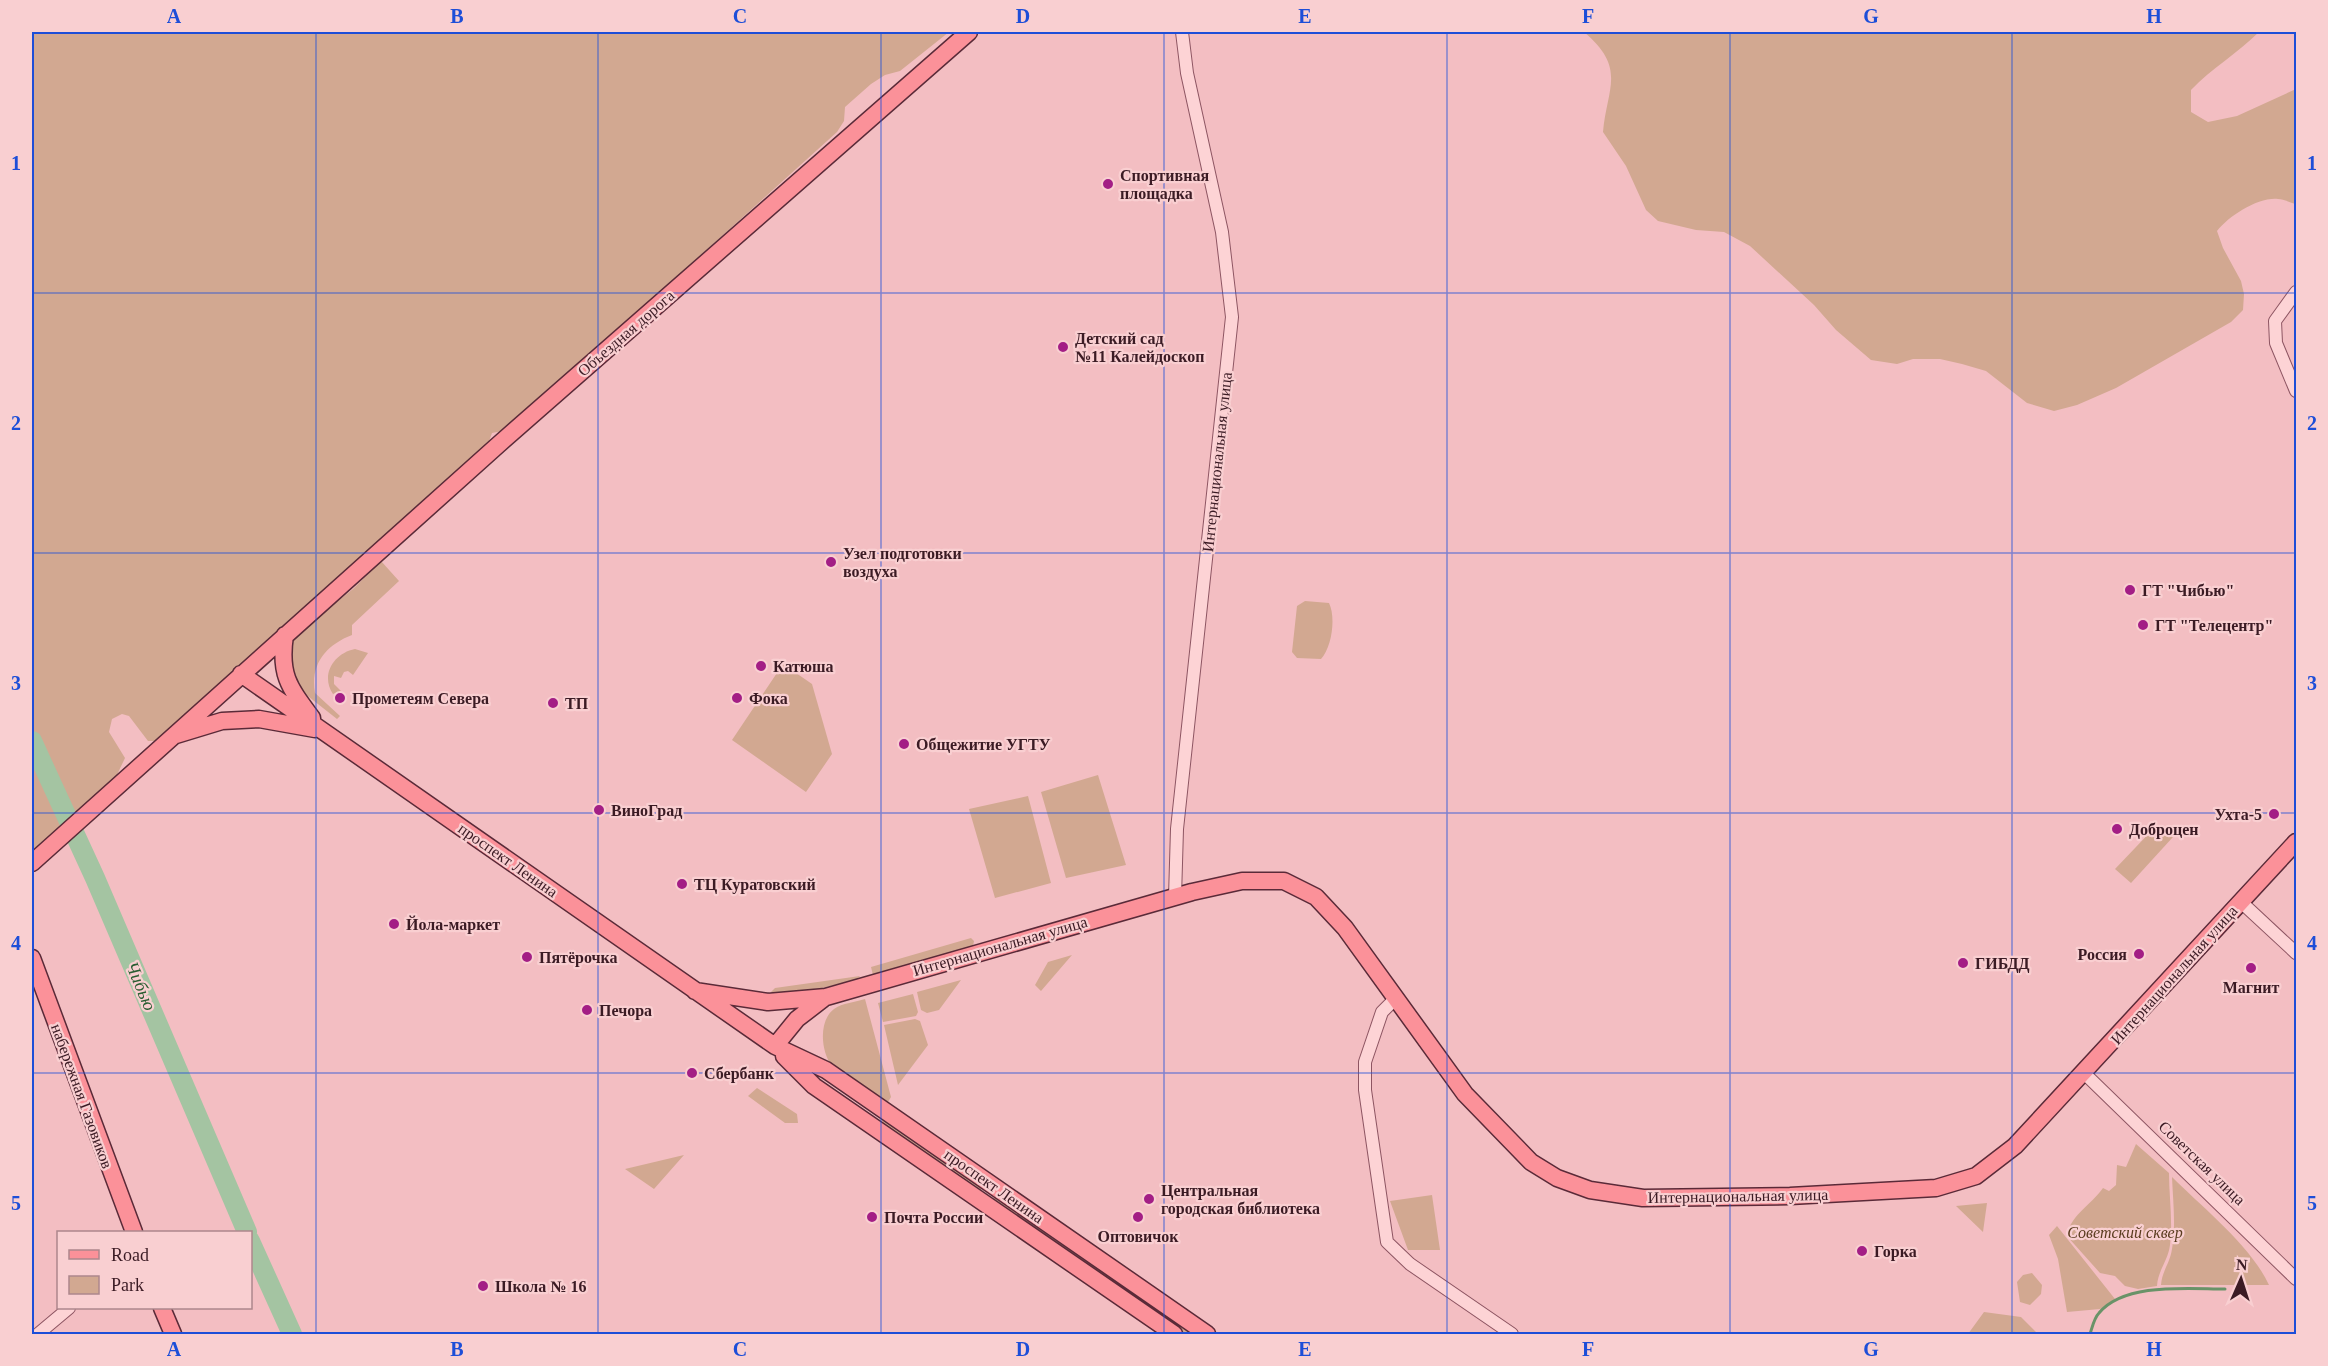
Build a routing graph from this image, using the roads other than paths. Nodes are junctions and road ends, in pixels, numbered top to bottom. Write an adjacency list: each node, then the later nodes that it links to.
1 (969, 32): 5 (main road, Объездная дорога)
2 (1182, 32): 11 (street, Интернациональная улица)
3 (2296, 292): 4 (street)
4 (2296, 391)
5 (285, 635): 6 (main road, Объездная дорога); 7 (main road)
6 (241, 674): 7 (main road, проспект Ленина); 8 (main road, Объездная дорога)
7 (321, 730): 8 (main road); 15 (main road, проспект Ленина)
8 (170, 737): 10 (main road, Объездная дорога)
9 (2296, 842): 12 (main road, Интернациональная улица)
10 (35, 860)
11 (1175, 897): 16 (main road, Интернациональная улица); 17 (main road, Интернациональная улица)
12 (2240, 901): 13 (street); 19 (main road, Интернациональная улица)
13 (2296, 953)
14 (32, 958): 20 (main road, набережная Газовиков)
15 (695, 991): 16 (main road, Интернациональная улица); 18 (main road, проспект Ленина)
16 (826, 996): 18 (main road, Интернациональная улица)
17 (1396, 998): 19 (main road, Интернациональная улица); 28 (street)
18 (775, 1046): 26 (main road, проспект Ленина); 27 (main road, проспект Ленина)
19 (2084, 1073): 21 (street, Советская улица)
20 (133, 1231)
21 (2296, 1279)
22 (68, 1309): 24 (street)
23 (162, 1309): 25 (main road)
24 (38, 1335)
25 (173, 1335)
26 (1173, 1335)
27 (1208, 1335)
28 (1512, 1335)

